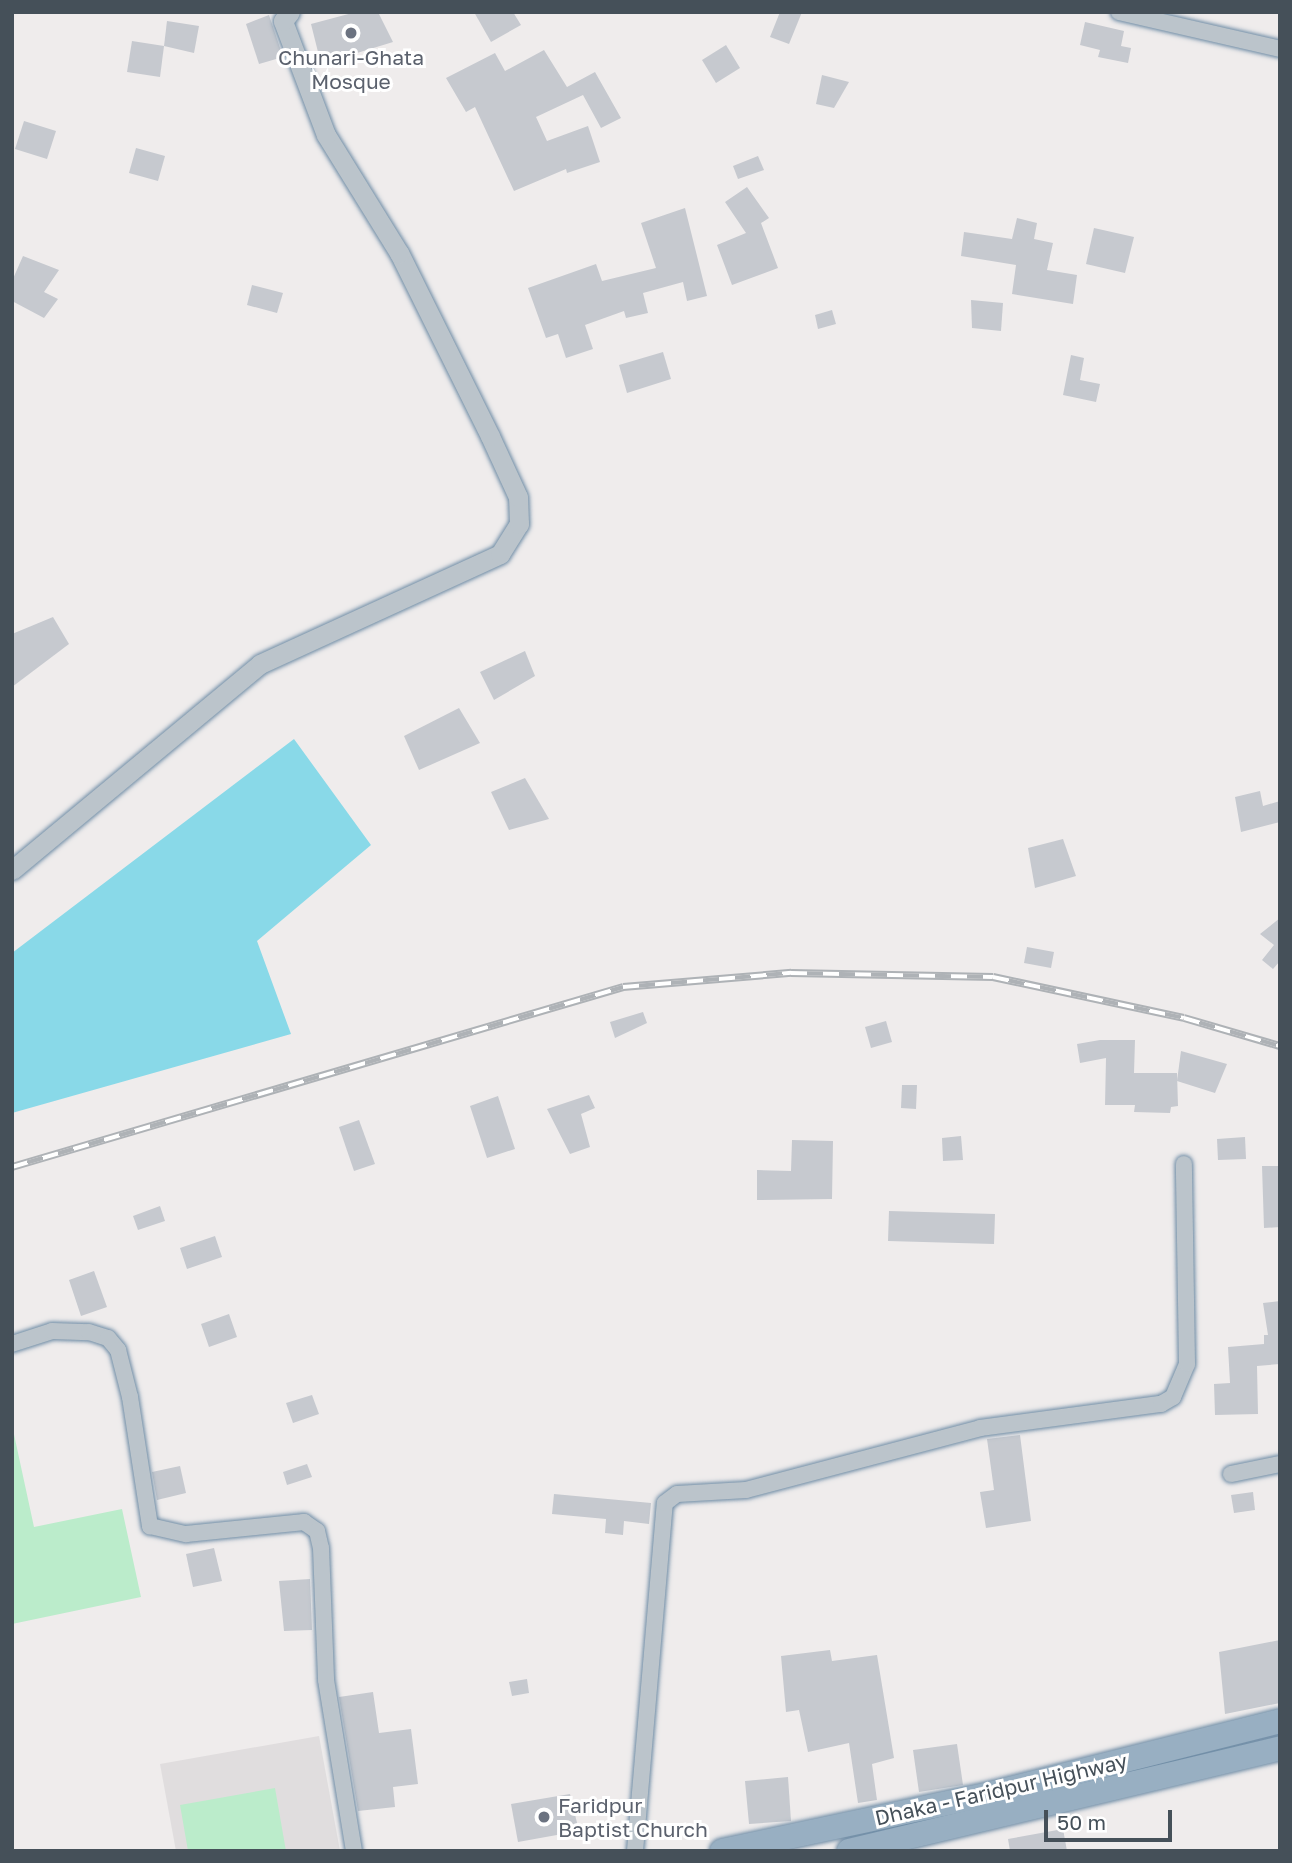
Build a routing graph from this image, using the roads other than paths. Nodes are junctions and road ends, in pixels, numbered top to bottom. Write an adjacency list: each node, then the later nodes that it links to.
1 (290, 12): 4 (street)
2 (1119, 12): 3 (street)
3 (1280, 49)
4 (12, 870)
5 (1184, 1164): 12 (street)
6 (12, 1344): 11 (street)
7 (1280, 1464): 8 (street)
8 (1231, 1474)
9 (1280, 1721): 13 (highway, Dhaka - Faridpur Highway)
10 (1280, 1748): 14 (highway, Dhaka - Faridpur Highway)
11 (354, 1851)
12 (635, 1851)
13 (722, 1851)
14 (849, 1851)

